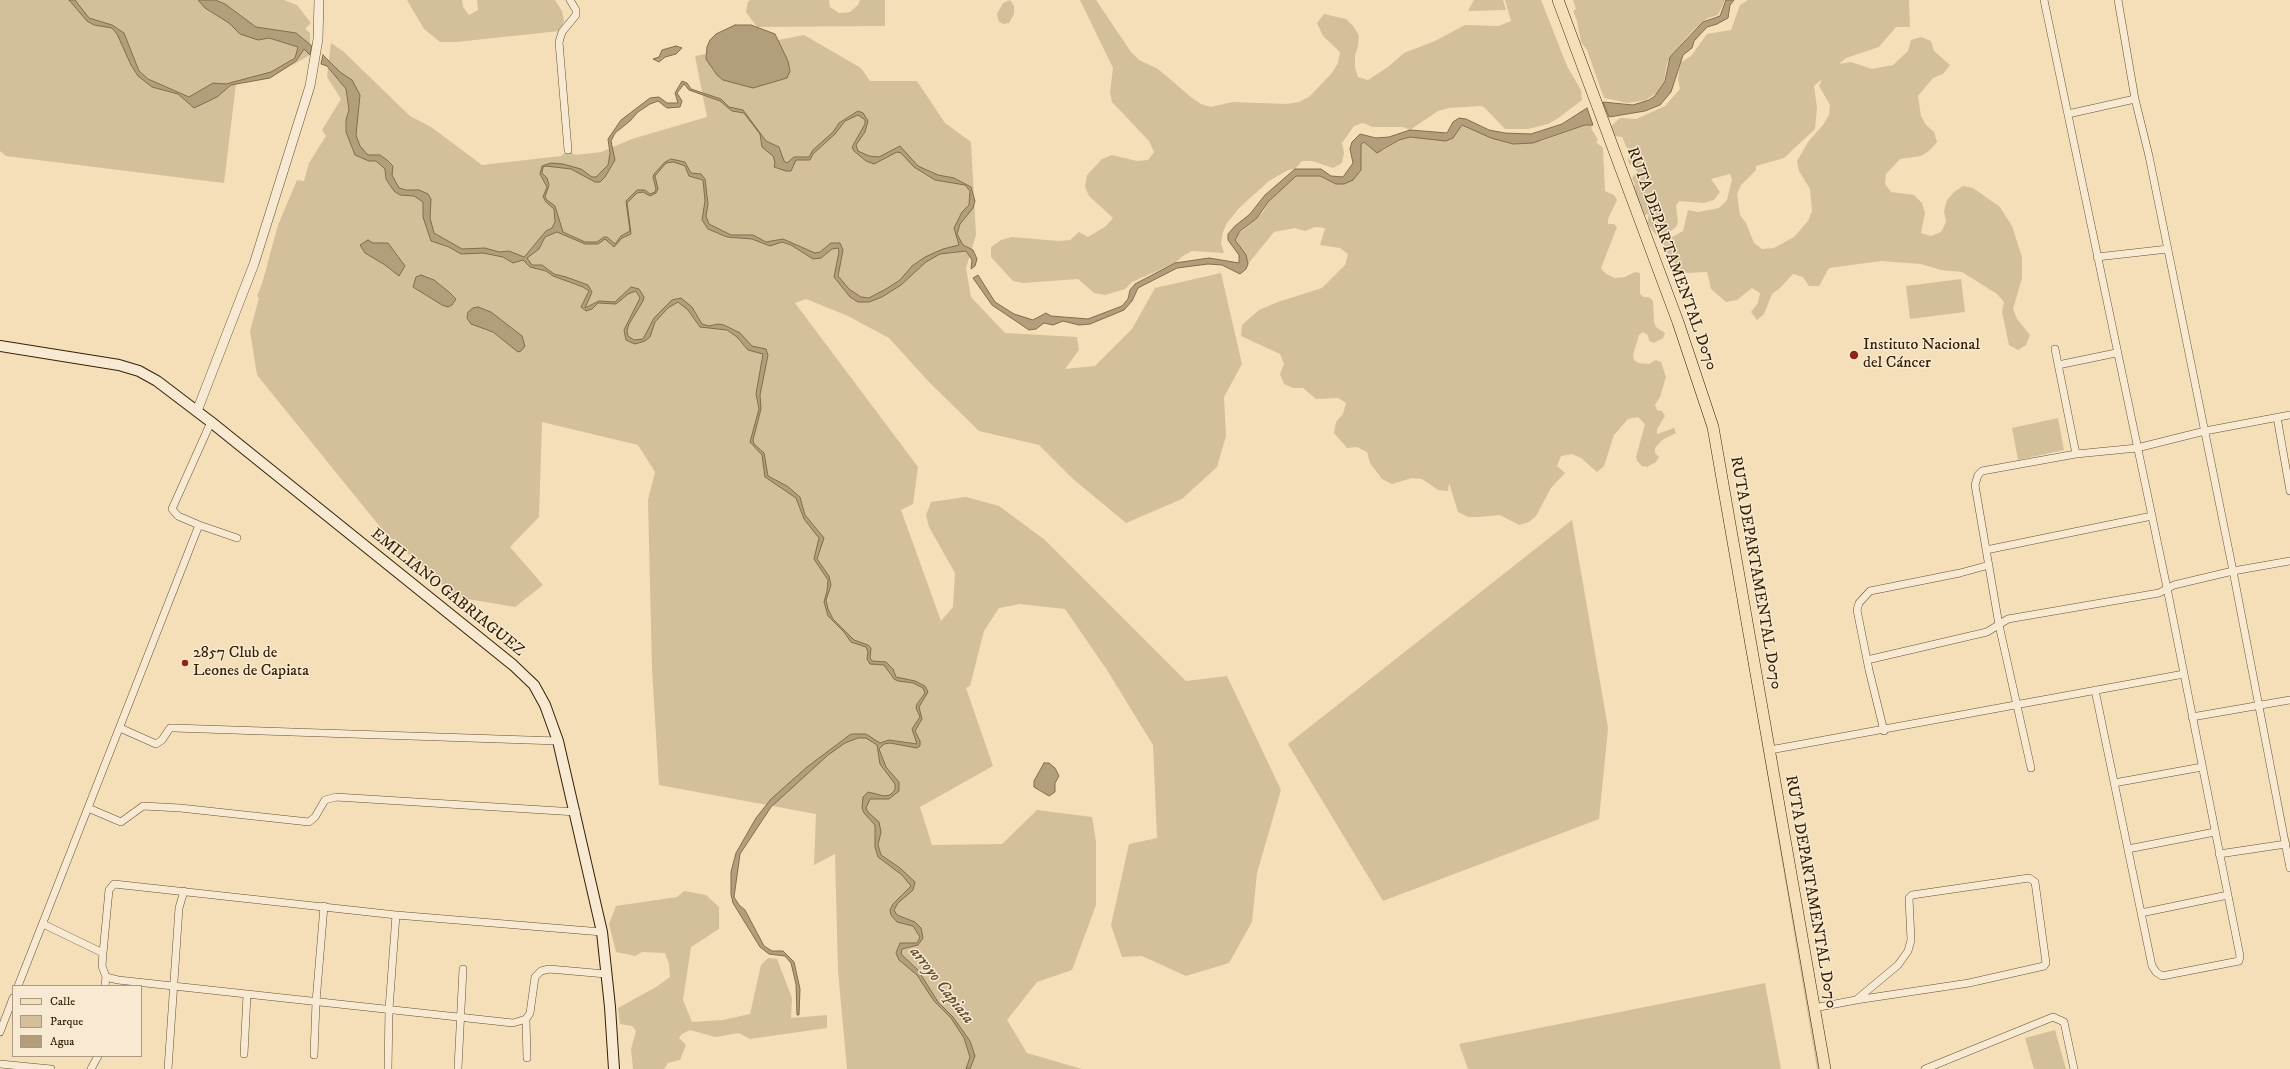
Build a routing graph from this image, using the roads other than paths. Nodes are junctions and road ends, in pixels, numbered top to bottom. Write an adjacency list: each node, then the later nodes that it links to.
1 (319, 0): 15 (street)
2 (570, 0): 8 (street)
3 (1558, 0): 42 (main road, RUTA DEPARTAMENTAL D070)
4 (2044, 0): 7 (street)
5 (2118, 0): 6 (street)
6 (2135, 99): 7 (street); 9 (street)
7 (2068, 114): 10 (street)
8 (568, 150)
9 (2168, 249): 10 (street); 19 (street)
10 (2097, 257): 13 (street)
11 (0, 346): 15 (main road, EMILIANO GABRIAGUEZ)
12 (2055, 349): 14 (street)
13 (2116, 353): 14 (street); 20 (street)
14 (2058, 365): 21 (street)
15 (197, 411): 18 (main road, EMILIANO GABRIAGUEZ)
16 (2290, 415): 17 (street)
17 (2277, 417): 19 (street); 22 (street)
18 (211, 422): 24 (street); 41 (main road, EMILIANO GABRIAGUEZ)
19 (2205, 431): 20 (street); 29 (street)
20 (2137, 448): 21 (street); 23 (street)
21 (2076, 454): 26 (street)
22 (2290, 491)
23 (2152, 516): 26 (street); 30 (street)
24 (199, 525): 25 (street); 39 (street)
25 (237, 538)
26 (1986, 550): 28 (street)
27 (2290, 561): 29 (street)
28 (1988, 565): 31 (street); 32 (street)
29 (2233, 571): 30 (street); 36 (street)
30 (2167, 588): 31 (street); 33 (street)
31 (1999, 625): 32 (street); 37 (street)
32 (1867, 660): 40 (street)
33 (2184, 674): 34 (street); 38 (street)
34 (2095, 690): 37 (street); 45 (street)
35 (2290, 700): 36 (street)
36 (2259, 705): 38 (street); 49 (street)
37 (2018, 706): 40 (street); 44 (street)
38 (2192, 717): 43 (street)
39 (120, 728): 41 (street); 46 (street)
40 (1884, 731): 42 (street)
41 (558, 741): 47 (main road, EMILIANO GABRIAGUEZ)
42 (1770, 750): 71 (main road, RUTA DEPARTAMENTAL D070)
43 (2202, 767): 45 (street); 48 (street)
44 (2031, 768)
45 (2114, 783): 50 (street)
46 (88, 808): 47 (street); 58 (street)
47 (576, 812): 59 (main road, EMILIANO GABRIAGUEZ)
48 (2215, 832): 50 (street); 51 (street)
49 (2286, 844): 51 (street); 52 (street)
50 (2128, 849): 56 (street)
51 (2219, 854): 54 (street)
52 (2290, 868)
53 (184, 891): 55 (street); 60 (street); 66 (street)
54 (2228, 895): 56 (street); 56 (street)
55 (324, 906): 57 (street); 70 (street)
56 (2141, 913)
57 (396, 915): 59 (street); 72 (street)
58 (43, 924): 60 (street); 64 (street)
59 (602, 932): 62 (main road, EMILIANO GABRIAGUEZ)
60 (103, 953): 63 (street)
61 (463, 969): 73 (street)
62 (606, 974): 74 (street); 87 (main road, EMILIANO GABRIAGUEZ)
63 (106, 977): 65 (street); 66 (street)
64 (18, 985)
65 (106, 985)
66 (173, 987): 67 (street); 85 (street)
67 (247, 995): 70 (street); 76 (street)
68 (1856, 1000): 68 (street); 71 (street)
69 (12, 1001): 75 (street)
70 (316, 1002): 72 (street); 77 (street)
71 (1814, 1008): 88 (main road, RUTA DEPARTAMENTAL D070)
72 (389, 1009): 73 (street); 86 (street)
73 (462, 1018): 74 (street); 82 (street)
74 (526, 1018): 79 (street)
75 (0, 1032)
76 (244, 1054)
77 (314, 1055)
78 (97, 1057): 84 (street)
79 (527, 1058)
80 (0, 1064): 83 (street)
81 (1941, 1067): 89 (street); 90 (street)
82 (458, 1068)
83 (51, 1069)
84 (91, 1069)
85 (168, 1069)
86 (388, 1069)
87 (614, 1069)
88 (1824, 1069)
89 (1925, 1069)
90 (2074, 1069)

